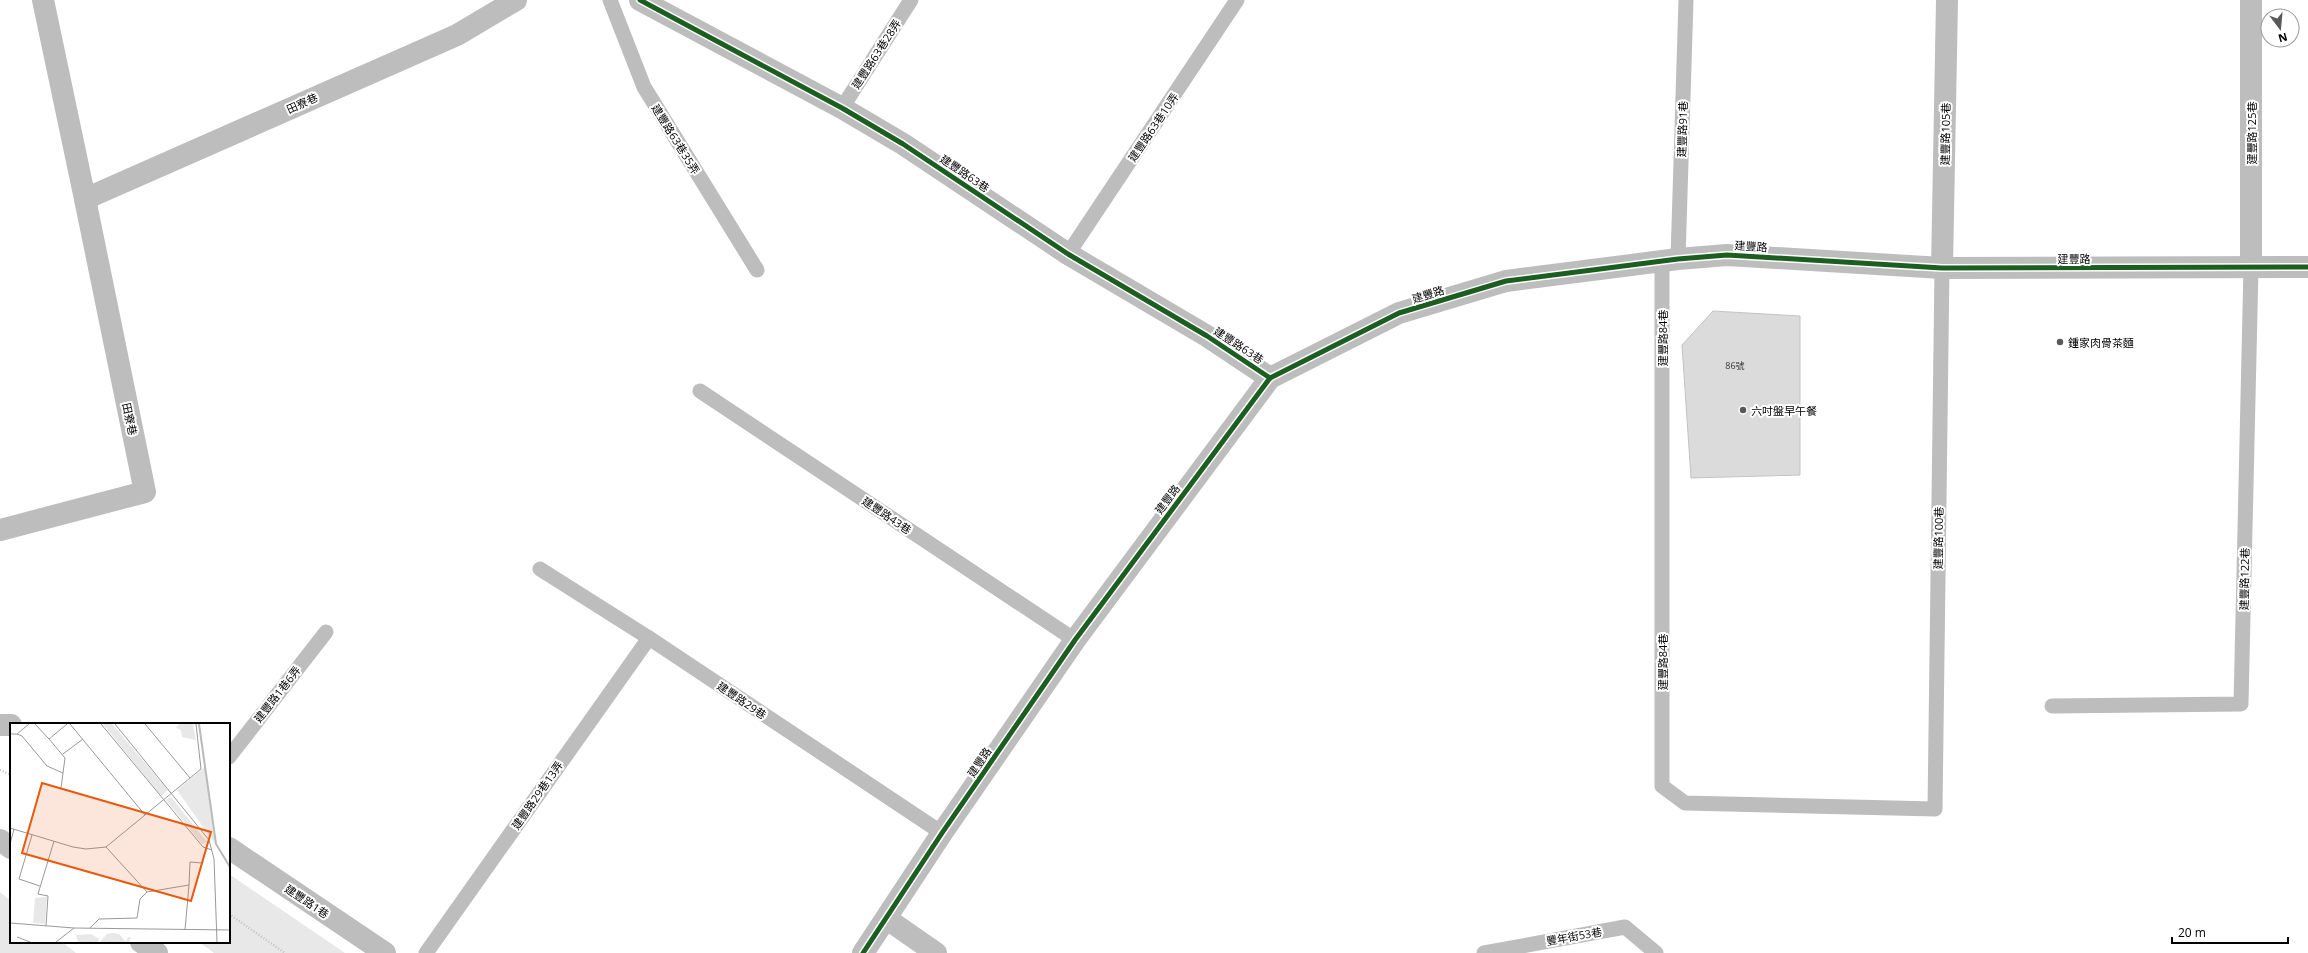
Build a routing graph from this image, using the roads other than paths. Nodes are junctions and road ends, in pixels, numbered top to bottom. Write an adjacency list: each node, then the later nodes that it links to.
1 (43, 0): 11 (street, 田寮巷)
2 (516, 0): 11 (street, 田寮巷)
3 (610, 0): 17 (lane, 建豐路63巷35弄)
4 (640, 0): 10 (street, 建豐路63巷)
5 (911, 0): 10 (lane, 建豐路63巷28弄)
6 (1237, 0): 12 (lane, 建豐路63巷10弄)
7 (1686, 0): 13 (lane, 建豐路91巷)
8 (1947, 0): 16 (street, 建豐路105巷)
9 (2251, 0): 14 (street, 建豐路125巷)
10 (842, 108): 12 (street, 建豐路63巷)
11 (85, 199): 20 (street, 田寮巷)
12 (1068, 254): 18 (street, 建豐路63巷)
13 (1670, 260): 16 (street, 建豐路); 18 (street, 建豐路); 27 (lane, 建豐路84巷)
14 (2251, 267): 15 (street, 建豐路); 16 (street, 建豐路); 25 (lane, 建豐路122巷)
15 (2308, 267)
16 (1942, 268): 27 (lane, 建豐路100巷)
17 (757, 270)
18 (1270, 378): 24 (street, 建豐路)
19 (700, 391): 24 (lane, 建豐路43巷)
20 (0, 530)
21 (540, 569): 23 (lane, 建豐路29巷)
22 (326, 632): 26 (lane, 建豐路1巷6弄)
23 (648, 638): 28 (lane, 建豐路29巷); 36 (lane, 建豐路29巷13弄)
24 (1075, 640): 28 (street, 建豐路)
25 (2052, 706)
26 (230, 756)
27 (1935, 809)
28 (942, 833): 32 (street, 建豐路)
29 (0, 840): 30 (street)
30 (10, 847)
31 (230, 849): 35 (street, 建豐路1巷)
32 (887, 919): 37 (street, 建豐路); 38 (street)
33 (142, 943): 34 (street)
34 (156, 953)
35 (385, 953)
36 (426, 953)
37 (863, 953)
38 (936, 953)
39 (1484, 953): 40 (lane, 豐年街53巷)
40 (1656, 953)

